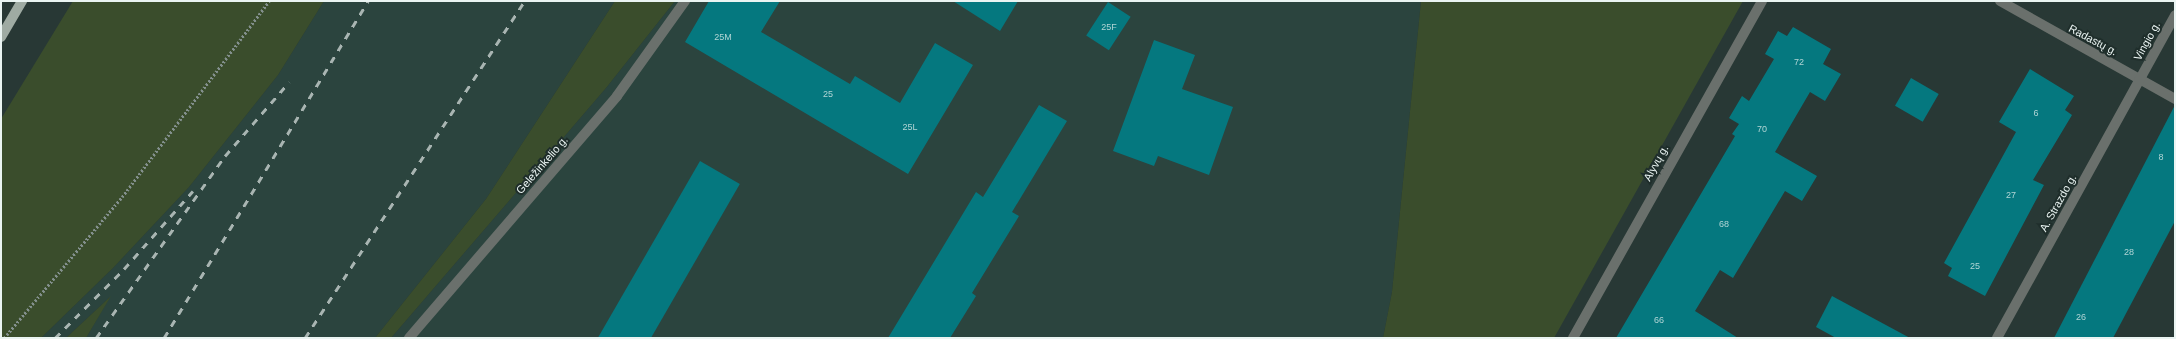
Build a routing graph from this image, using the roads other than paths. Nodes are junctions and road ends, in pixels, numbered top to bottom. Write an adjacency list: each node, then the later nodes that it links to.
1 (22, 1): 6 (main road)
2 (685, 1): 9 (street, Geležinkelio g.)
3 (1762, 1): 10 (street, Alyvų g.)
4 (2000, 1): 7 (street, Radastų g.)
5 (2175, 15): 7 (street, Vingio g.)
6 (1, 37)
7 (2140, 79): 8 (street, Radastų g.); 11 (street, A. Strazdo g.)
8 (2175, 99)
9 (409, 338)
10 (1573, 338)
11 (1997, 338)

